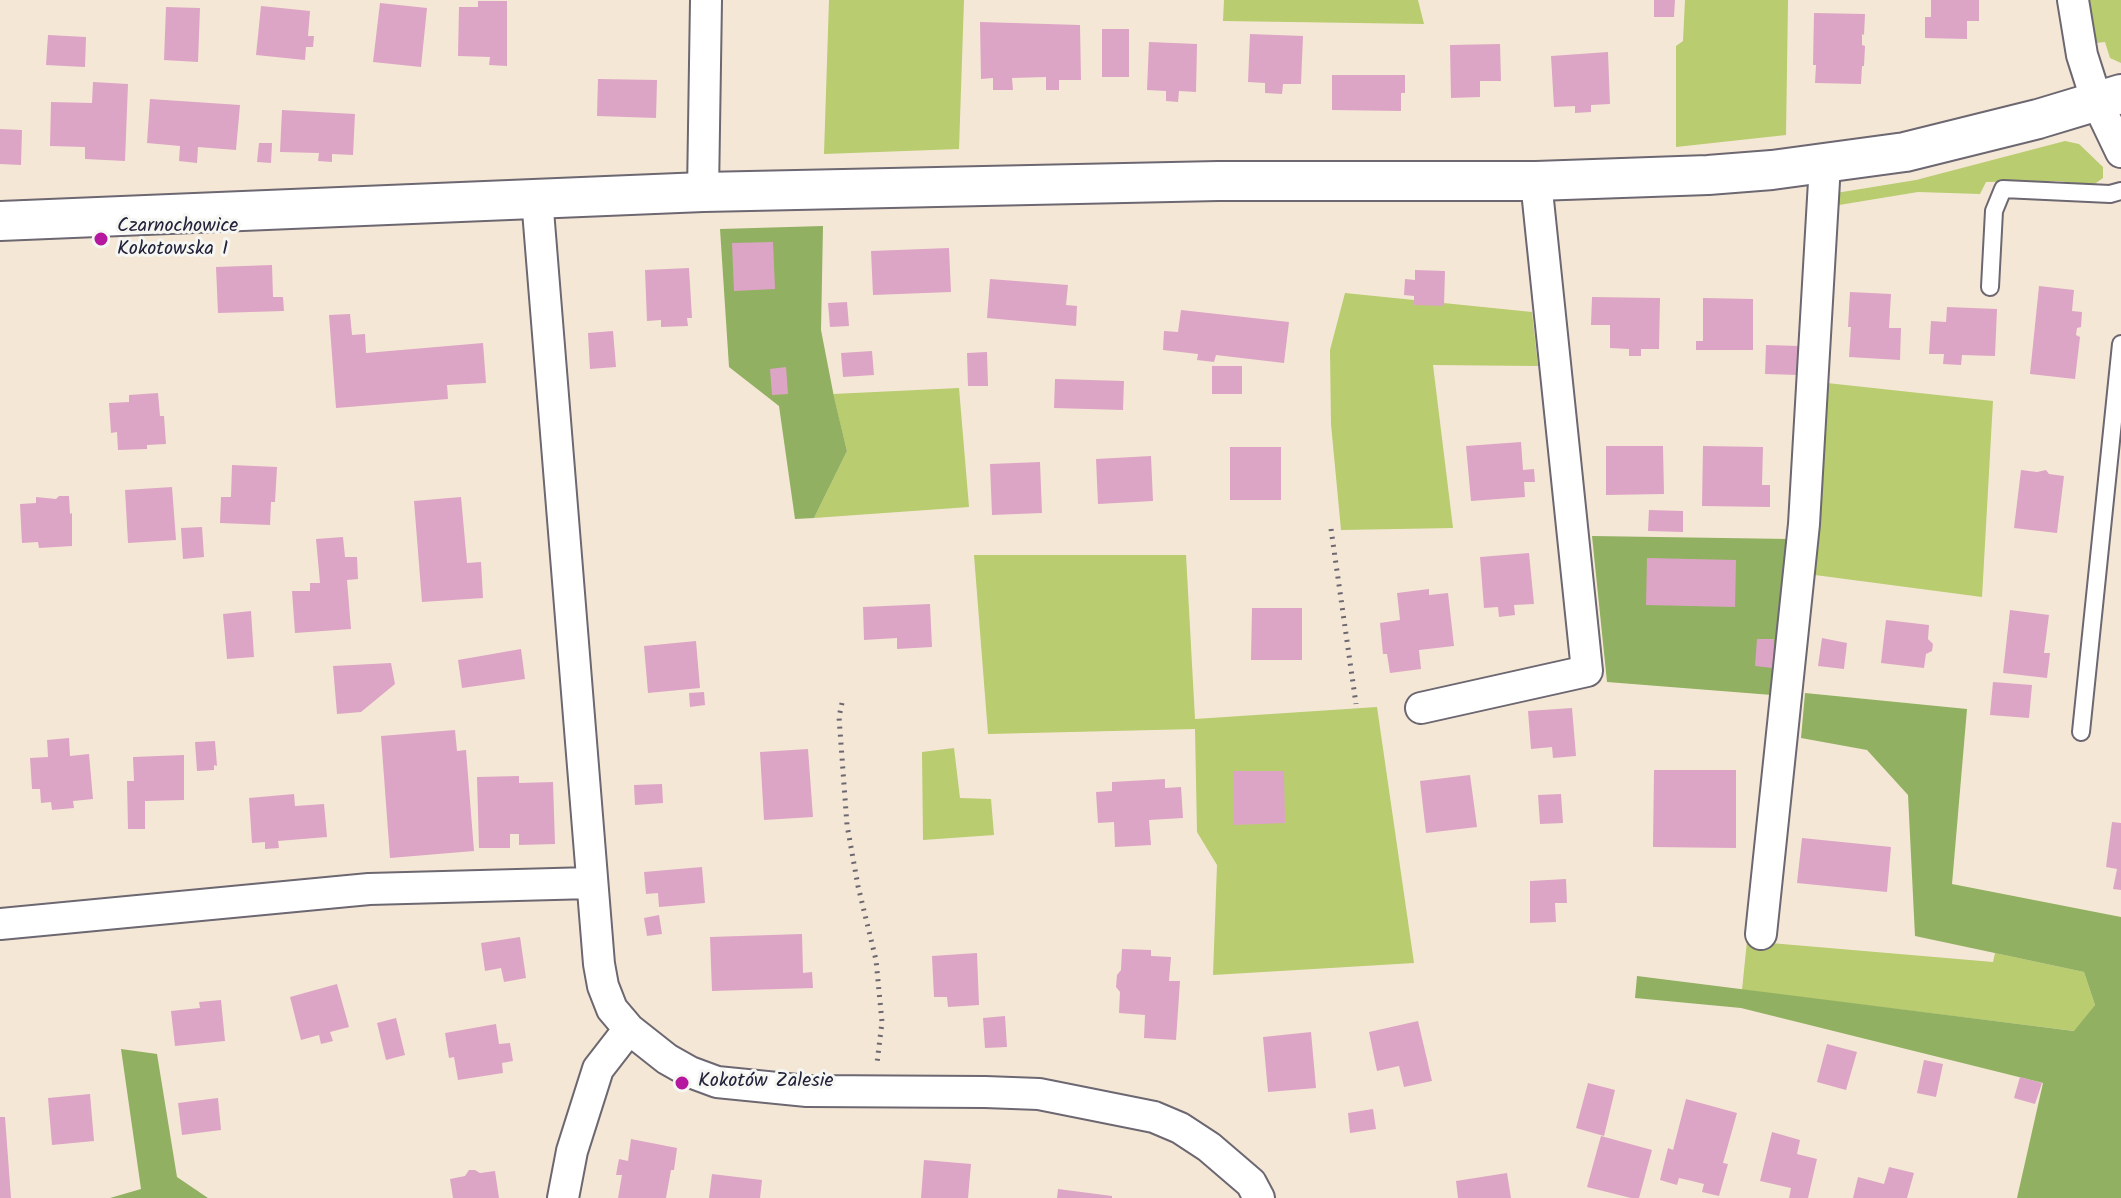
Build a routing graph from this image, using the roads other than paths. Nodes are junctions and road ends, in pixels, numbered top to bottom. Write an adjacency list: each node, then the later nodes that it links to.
1 (706, 0): 8 (street)
2 (2073, 0): 3 (street)
3 (2112, 97): 4 (street); 5 (street)
4 (2121, 152)
5 (1825, 164): 6 (street); 17 (street)
6 (1536, 181): 8 (street); 13 (street)
7 (2121, 191): 11 (lane)
8 (703, 192): 9 (street)
9 (537, 198): 10 (street); 15 (street)
10 (0, 221)
11 (1990, 287)
12 (2121, 344): 14 (lane)
13 (1421, 708)
14 (2081, 732)
15 (591, 883): 16 (street); 18 (street)
16 (0, 924)
17 (1761, 934)
18 (629, 1029): 19 (street); 20 (street)
19 (563, 1198)
20 (1259, 1198)

